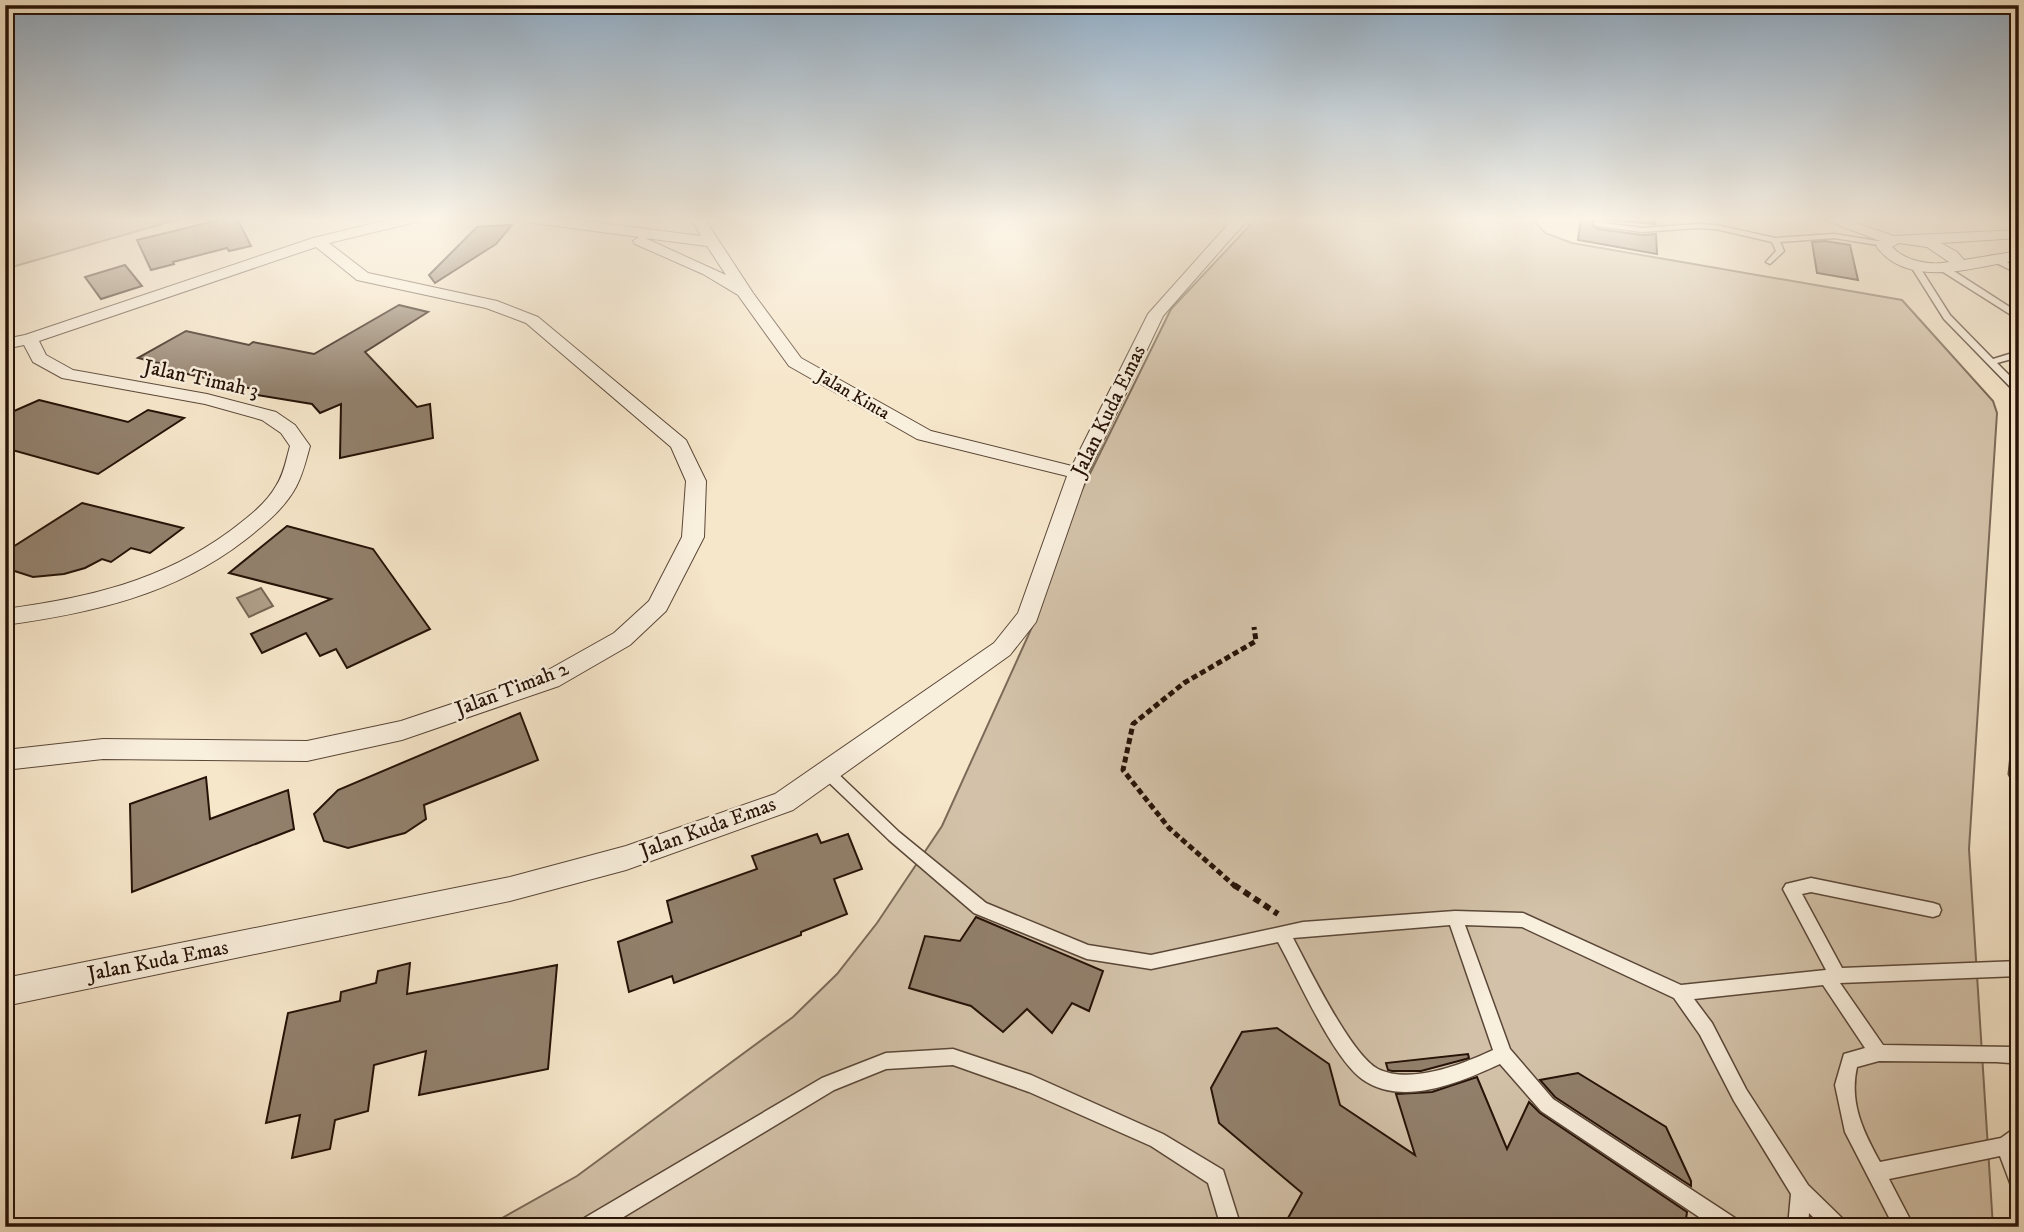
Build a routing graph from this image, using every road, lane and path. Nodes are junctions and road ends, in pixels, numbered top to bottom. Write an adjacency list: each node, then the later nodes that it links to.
1 (216, 275): 10 (street)
2 (361, 275): 19 (street, Jalan Timah 2)
3 (715, 275): 8 (street)
4 (733, 275): 8 (street, Jalan Kinta)
5 (1190, 275): 15 (street, Jalan Kuda Emas)
6 (1921, 275): 13 (lane)
7 (1961, 275): 9 (lane)
8 (746, 295): 15 (street, Jalan Kinta)
9 (2019, 317)
10 (29, 339): 11 (street); 16 (street, Jalan Timah 3)
11 (5, 344)
12 (2019, 354): 13 (lane)
13 (1992, 362): 14 (lane)
14 (2019, 391)
15 (1078, 472): 20 (street, Jalan Kuda Emas)
16 (5, 617)
17 (1254, 627): 24 (path)
18 (2019, 746): 21 (lane)
19 (5, 760)
20 (826, 771): 25 (lane); 28 (street, Jalan Kuda Emas)
21 (2019, 780)
22 (1933, 910): 27 (lane)
23 (1455, 918): 24 (lane); 29 (lane); 31 (lane)
24 (1303, 929): 25 (lane)
25 (1282, 934): 31 (lane)
26 (2019, 968): 27 (lane)
27 (1833, 977): 29 (lane); 30 (lane)
28 (5, 992)
29 (1680, 993): 36 (lane)
30 (1879, 1053): 32 (lane); 34 (lane)
31 (1503, 1054): 39 (lane)
32 (2019, 1059)
33 (2012, 1140): 34 (lane); 35 (lane)
34 (1877, 1172): 42 (lane)
35 (2019, 1181)
36 (1801, 1192): 40 (lane); 41 (lane)
37 (588, 1227): 38 (lane)
38 (1231, 1227)
39 (1731, 1227)
40 (1798, 1227)
41 (1836, 1227)
42 (1905, 1227)

